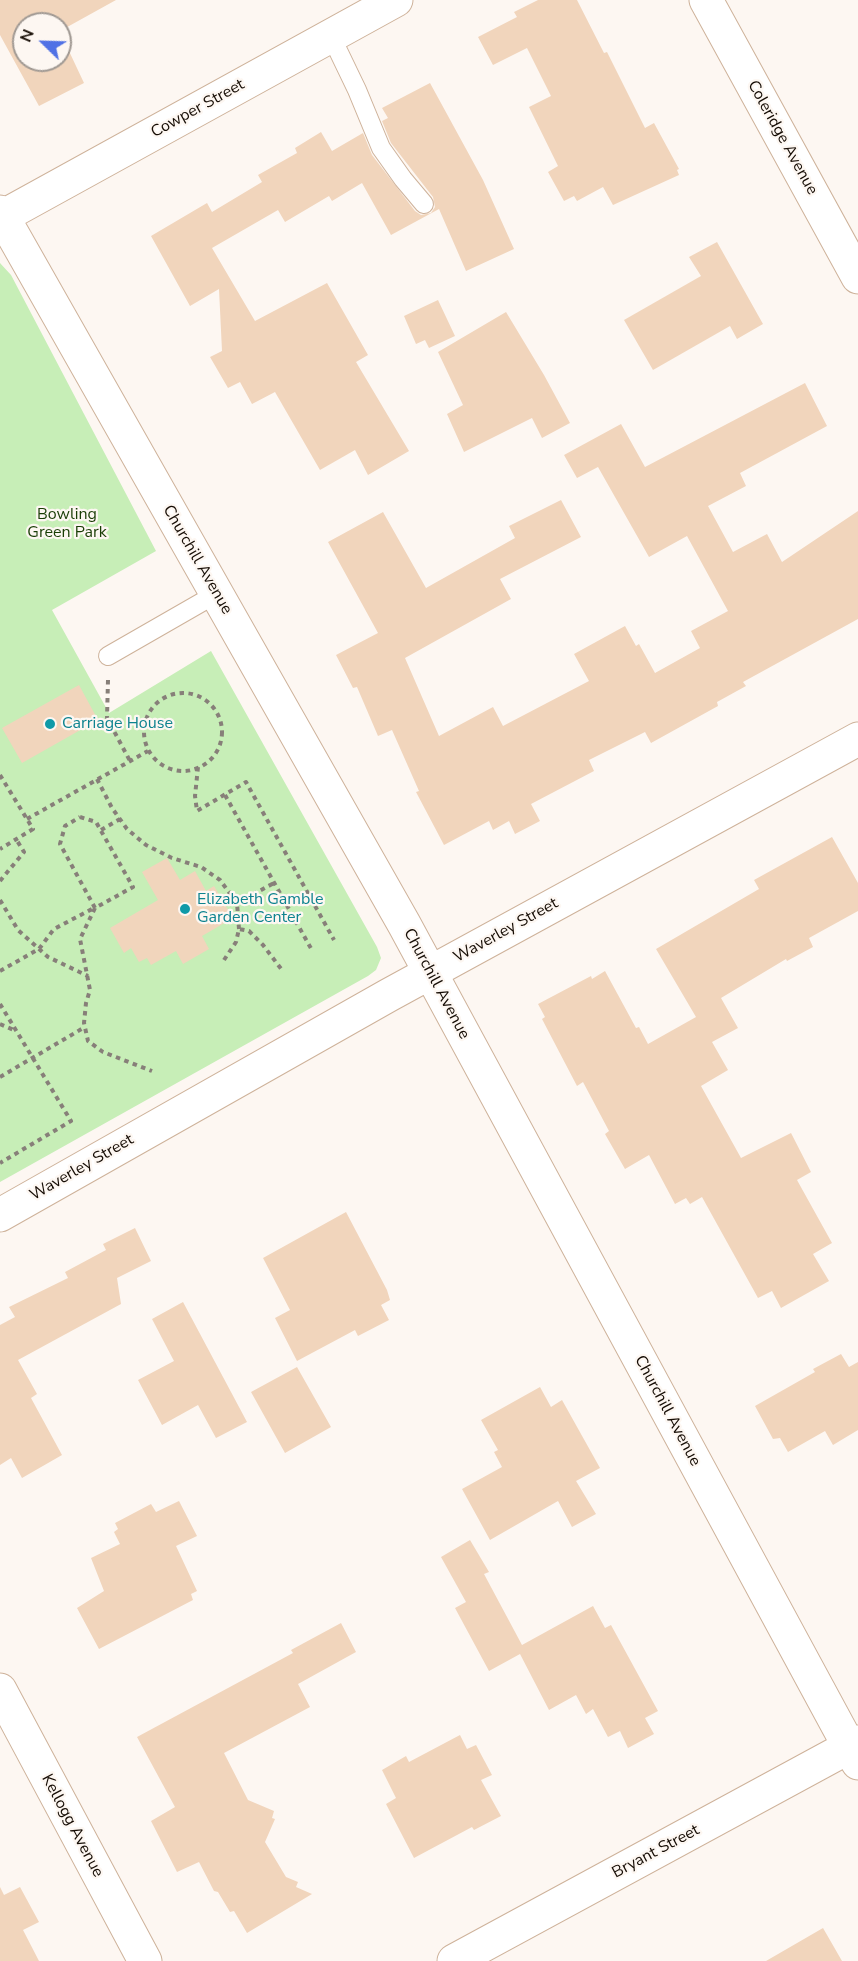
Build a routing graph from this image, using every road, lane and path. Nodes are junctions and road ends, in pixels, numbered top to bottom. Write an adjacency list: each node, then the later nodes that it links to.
1 (396, 0): 3 (street, Cowper Street)
2 (706, 0): 6 (street, Coleridge Avenue)
3 (331, 36): 4 (lane); 5 (street, Cowper Street)
4 (424, 204)
5 (1, 215): 7 (street, Churchill Avenue)
6 (858, 277)
7 (216, 594): 8 (lane); 33 (street, Churchill Avenue)
8 (108, 656): 11 (path)
9 (858, 740): 33 (street, Waverley Street)
10 (148, 751): 11 (path); 12 (path); 12 (path)
11 (130, 761): 14 (path)
12 (198, 767): 15 (path)
13 (0, 775): 16 (path)
14 (97, 779): 16 (path); 17 (path)
15 (225, 795): 22 (path); 27 (path)
16 (27, 819): 19 (path)
17 (120, 819): 18 (path); 24 (path)
18 (101, 830): 25 (path); 25 (path)
19 (15, 839): 20 (path); 21 (path)
20 (0, 849)
21 (0, 881)
22 (274, 883): 24 (path); 29 (path)
23 (0, 900): 28 (path)
24 (237, 903): 26 (path)
25 (95, 908): 28 (path); 34 (path)
26 (240, 929): 30 (path); 31 (path)
27 (334, 940)
28 (39, 949): 32 (path); 34 (path)
29 (313, 952)
30 (224, 960)
31 (282, 970)
32 (0, 971)
33 (430, 972): 43 (street, Waverley Street); 45 (street, Churchill Avenue)
34 (89, 976): 37 (path)
35 (0, 1004): 38 (path)
36 (0, 1024): 38 (path)
37 (85, 1028): 39 (path); 40 (path)
38 (16, 1031): 39 (path)
39 (32, 1058): 41 (path); 42 (path)
40 (152, 1071)
41 (0, 1077)
42 (0, 1163)
43 (0, 1215)
44 (0, 1690): 46 (street, Kellogg Avenue)
45 (855, 1751): 47 (street, Bryant Street)
46 (145, 1961)
47 (454, 1961)

